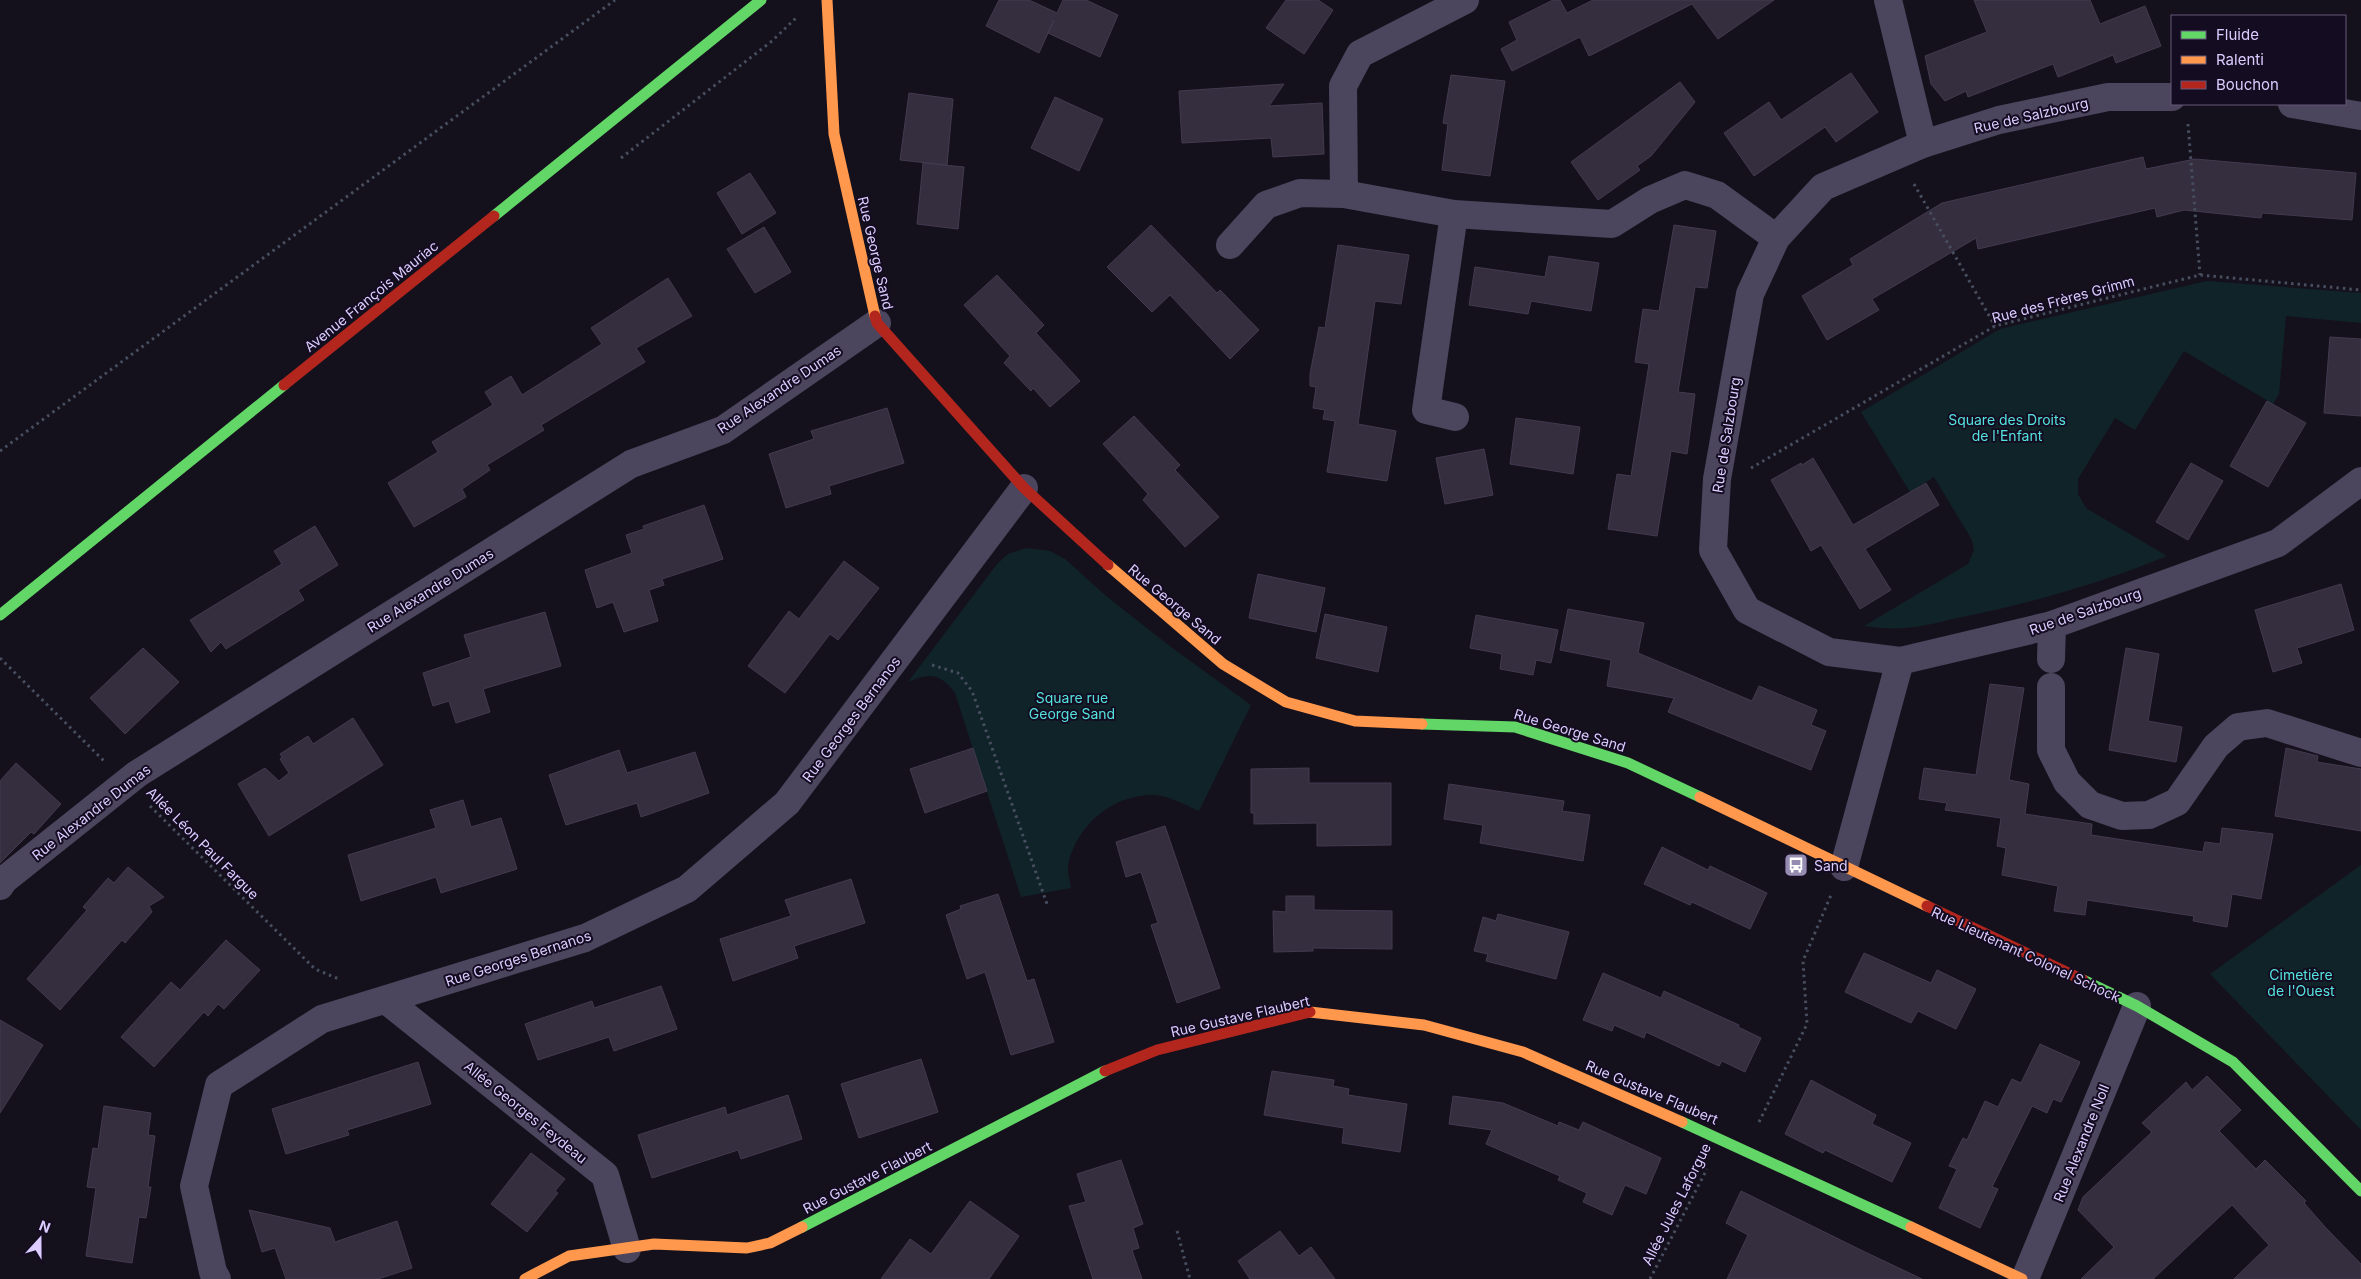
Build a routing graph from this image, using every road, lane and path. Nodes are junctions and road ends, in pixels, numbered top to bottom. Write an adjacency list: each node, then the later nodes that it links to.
1 (615, 0): 21 (path)
2 (761, 0): 25 (street, Avenue François Mauriac)
3 (826, 0): 18 (street, Rue George Sand)
4 (1465, 0): 12 (street)
5 (1888, 0): 10 (street)
6 (2171, 97): 10 (street, Rue de Salzbourg)
7 (2298, 105): 8 (street)
8 (2361, 116)
9 (2188, 123): 16 (path)
10 (1923, 144): 11 (street, Rue de Salzbourg)
11 (1897, 154): 14 (street, Rue de Salzbourg); 19 (path)
12 (1344, 194): 13 (street); 15 (street)
13 (1454, 214): 14 (street); 20 (street)
14 (1776, 238): 22 (street, Rue de Salzbourg)
15 (1230, 245)
16 (2200, 275): 17 (path, Rue des Frères Grimm); 19 (path, Rue des Frères Grimm)
17 (2361, 290)
18 (877, 323): 24 (street, Rue George Sand); 33 (street, Rue Alexandre Dumas)
19 (1995, 326): 22 (path, Rue des Frères Grimm)
20 (1455, 417)
21 (0, 451)
22 (1717, 479): 29 (street, Rue de Salzbourg)
23 (2361, 481): 26 (street, Rue de Salzbourg)
24 (1024, 488): 34 (street, Rue George Sand); 38 (street, Rue Georges Bernanos)
25 (0, 615)
26 (2052, 625): 28 (street); 29 (street, Rue de Salzbourg)
27 (0, 658): 33 (path, Allée Léon Paul Fargue)
28 (2051, 659)
29 (1900, 661): 34 (street)
30 (936, 668): 36 (path)
31 (2051, 687): 32 (street)
32 (2361, 753)
33 (127, 783): 35 (street, Rue Alexandre Dumas); 37 (path, Allée Léon Paul Fargue)
34 (1844, 867): 39 (street, Rue Lieutenant Colonel Schock); 41 (path)
35 (0, 886)
36 (1047, 904)
37 (342, 980)
38 (386, 1000): 44 (street, Allée Georges Feydeau); 45 (street, Rue Georges Bernanos)
39 (2137, 1006): 42 (street, Rue Lieutenant Colonel Schock); 49 (street, Rue Alexandre Noll)
40 (1722, 1139): 41 (street, Rue Gustave Flaubert); 44 (street, Rue Gustave Flaubert); 48 (path, Allée Jules Laforgue)
41 (1746, 1150): 49 (street, Rue Gustave Flaubert)
42 (2361, 1191)
43 (1177, 1232): 47 (path)
44 (627, 1249): 46 (street, Rue Gustave Flaubert)
45 (217, 1279)
46 (525, 1279)
47 (1190, 1279)
48 (1650, 1279)
49 (2024, 1279)

